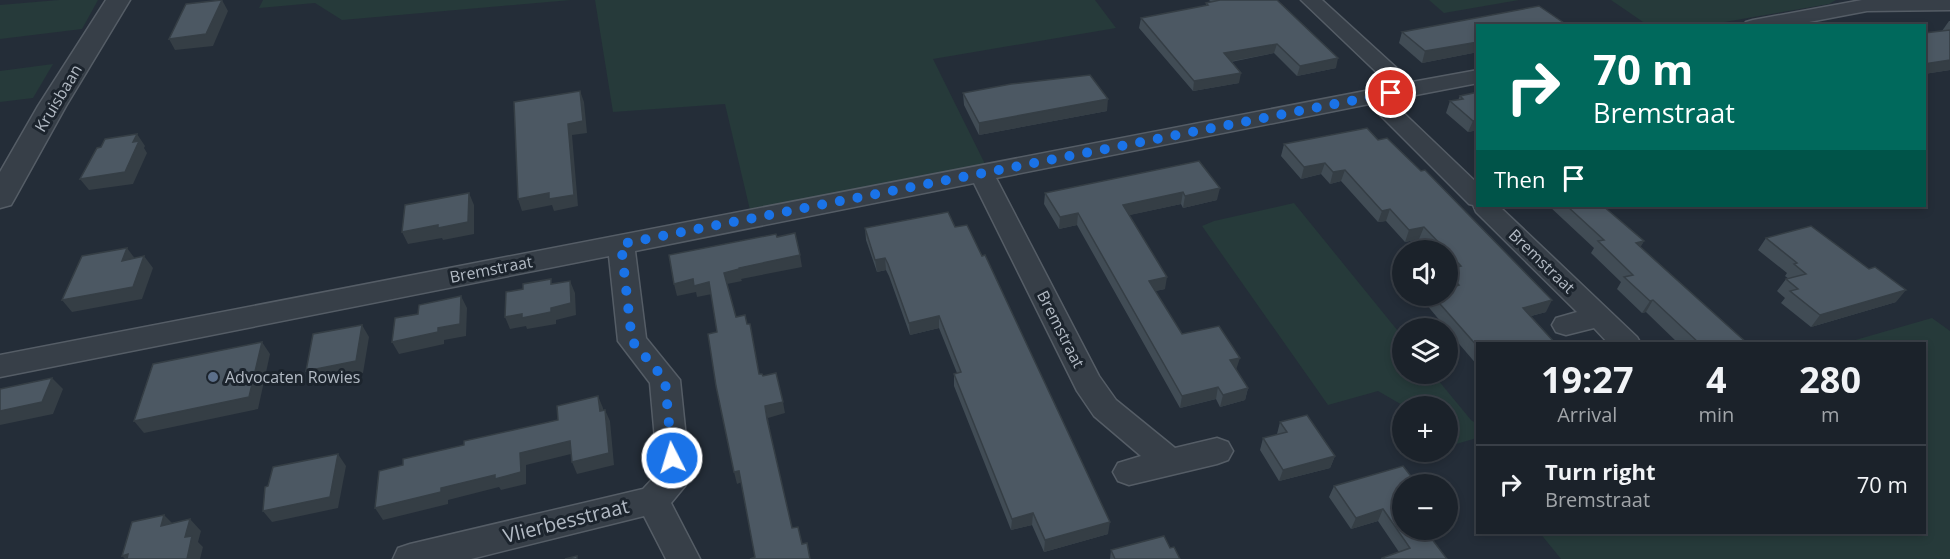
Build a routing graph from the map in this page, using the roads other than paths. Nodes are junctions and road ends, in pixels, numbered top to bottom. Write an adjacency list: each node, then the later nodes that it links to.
1 (118, 0): 11 (street, Kruisbaan)
2 (1311, 0): 7 (street)
3 (1862, 2): 4 (street); 5 (street)
4 (1950, 4)
5 (1762, 24)
6 (1476, 76): 7 (street, Bremstraat)
7 (1408, 90): 8 (street, Bremstraat)
8 (1374, 97): 9 (street, Bremstraat); 10 (street)
9 (981, 174): 13 (street, Bremstraat); 19 (street, Bremstraat)
10 (1476, 196)
11 (0, 198)
12 (1486, 207): 14 (street, Bremstraat)
13 (621, 244): 17 (street, Bremstraat); 21 (street)
14 (1599, 317): 15 (street); 16 (street, Bremstraat)
15 (1566, 325)
16 (1625, 342)
17 (0, 366)
18 (1217, 451): 19 (street)
19 (1169, 461): 20 (street)
20 (1129, 472)
21 (653, 500): 22 (street, Vlierbesstraat); 23 (street)
22 (410, 559)
23 (683, 559)

